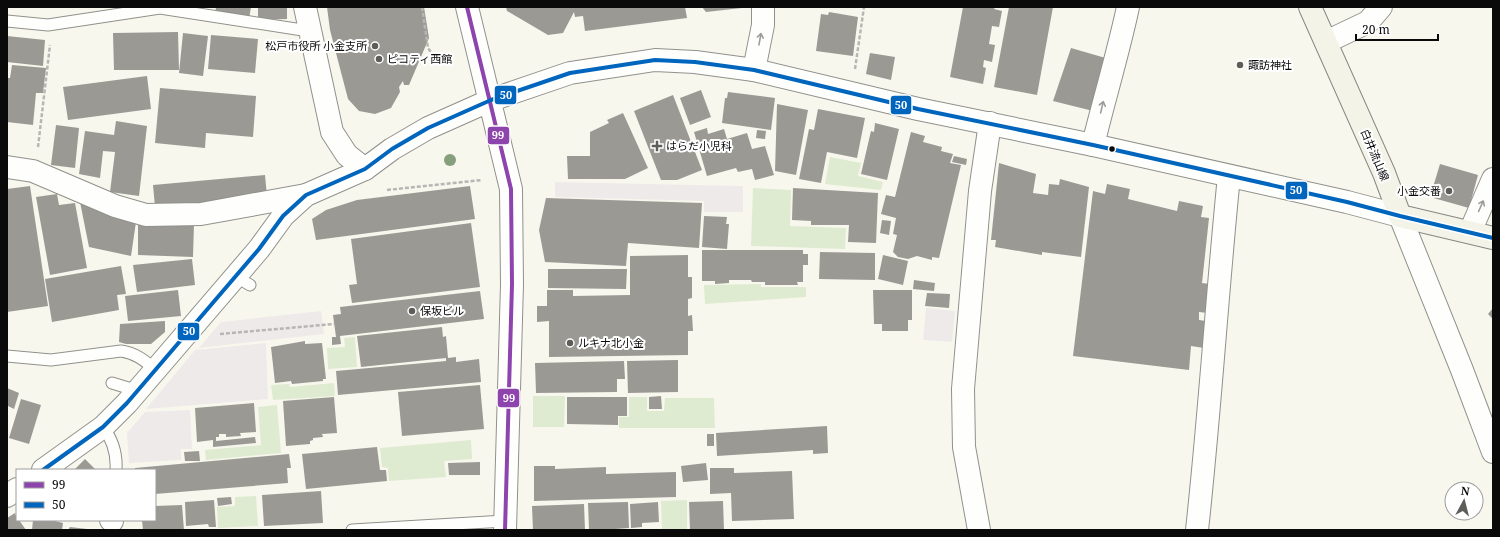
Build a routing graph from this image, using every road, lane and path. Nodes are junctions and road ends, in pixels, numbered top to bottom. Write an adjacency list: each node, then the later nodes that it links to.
1 (305, 7): 11 (street)
2 (467, 7): 16 (street)
3 (763, 7): 14 (street, one-way to 3)
4 (864, 7): 15 (path)
5 (1128, 7): 18 (street, one-way to 5)
6 (1310, 7): 12 (main road, 白井流山線)
7 (1381, 7): 12 (street)
8 (423, 8): 13 (path)
9 (7, 21): 10 (lane)
10 (48, 25): 11 (lane); 21 (path)
11 (309, 31): 20 (street)
12 (1326, 42): 27 (main road, 白井流山線)
13 (438, 62)
14 (754, 70): 15 (street); 16 (street)
15 (852, 93): 17 (street)
16 (491, 100): 20 (street); 42 (street)
17 (990, 123): 18 (street); 44 (street)
18 (1093, 145): 22 (street)
19 (7, 167): 21 (street)
20 (365, 169): 26 (street)
21 (33, 171): 26 (street)
22 (1228, 176): 27 (street); 45 (street)
23 (1493, 179): 28 (street, one-way to 23)
24 (482, 180): 25 (path)
25 (387, 190)
26 (306, 195): 33 (street)
27 (1400, 216): 28 (main road); 37 (street)
28 (1470, 232): 29 (main road)
29 (1493, 238)
30 (334, 324): 31 (path)
31 (218, 334)
32 (7, 356): 33 (lane)
33 (156, 370): 35 (street)
34 (112, 383): 35 (lane)
35 (138, 391): 36 (street)
36 (103, 427): 38 (street); 39 (lane)
37 (1493, 452)
38 (45, 469)
39 (116, 469)
40 (16, 490): 41 (street)
41 (7, 496)
42 (505, 525): 43 (lane)
43 (352, 530)
44 (979, 530)
45 (1197, 530)

